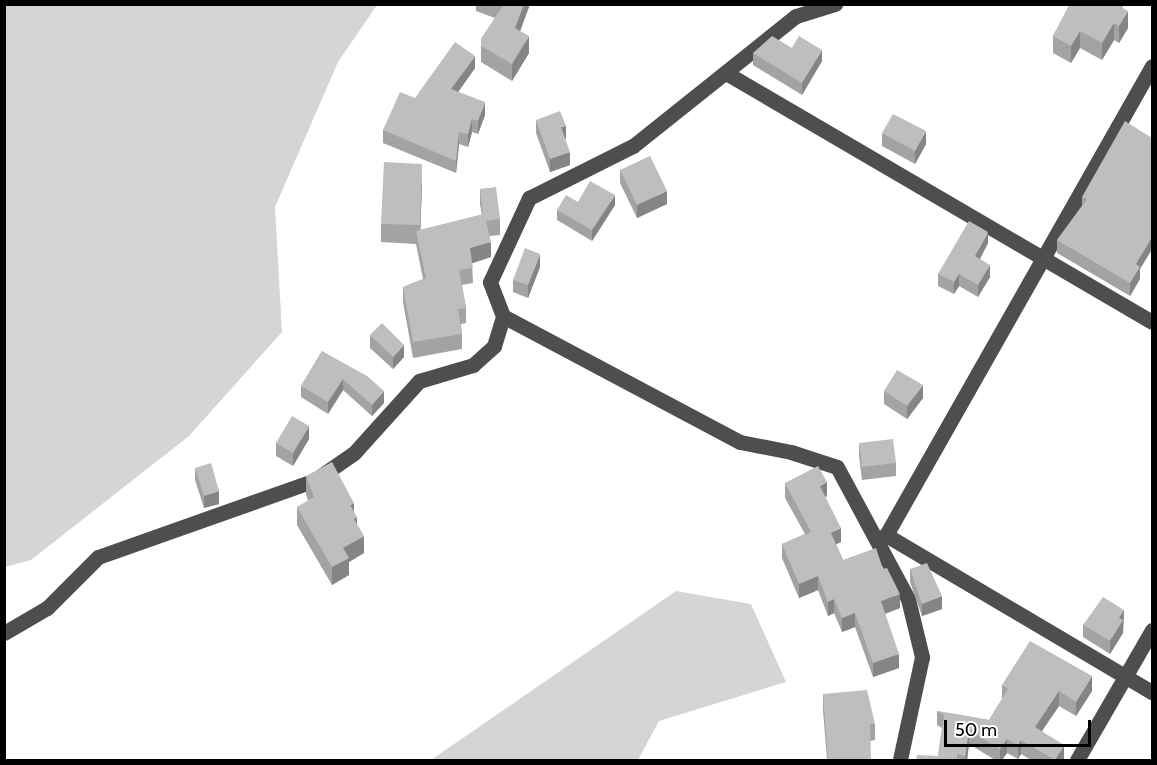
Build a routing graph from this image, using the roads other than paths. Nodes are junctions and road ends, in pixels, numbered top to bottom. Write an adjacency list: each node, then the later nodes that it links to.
1 (835, 4): 3 (street)
2 (1152, 66): 4 (street)
3 (726, 73): 4 (street); 5 (street)
4 (1041, 258): 6 (street); 7 (street)
5 (503, 316): 7 (street); 9 (street)
6 (1152, 322)
7 (882, 537): 10 (street); 12 (street)
8 (1152, 630): 10 (street)
9 (4, 633)
10 (1125, 676): 11 (street); 13 (street)
11 (1152, 692)
12 (900, 760)
13 (1077, 760)

